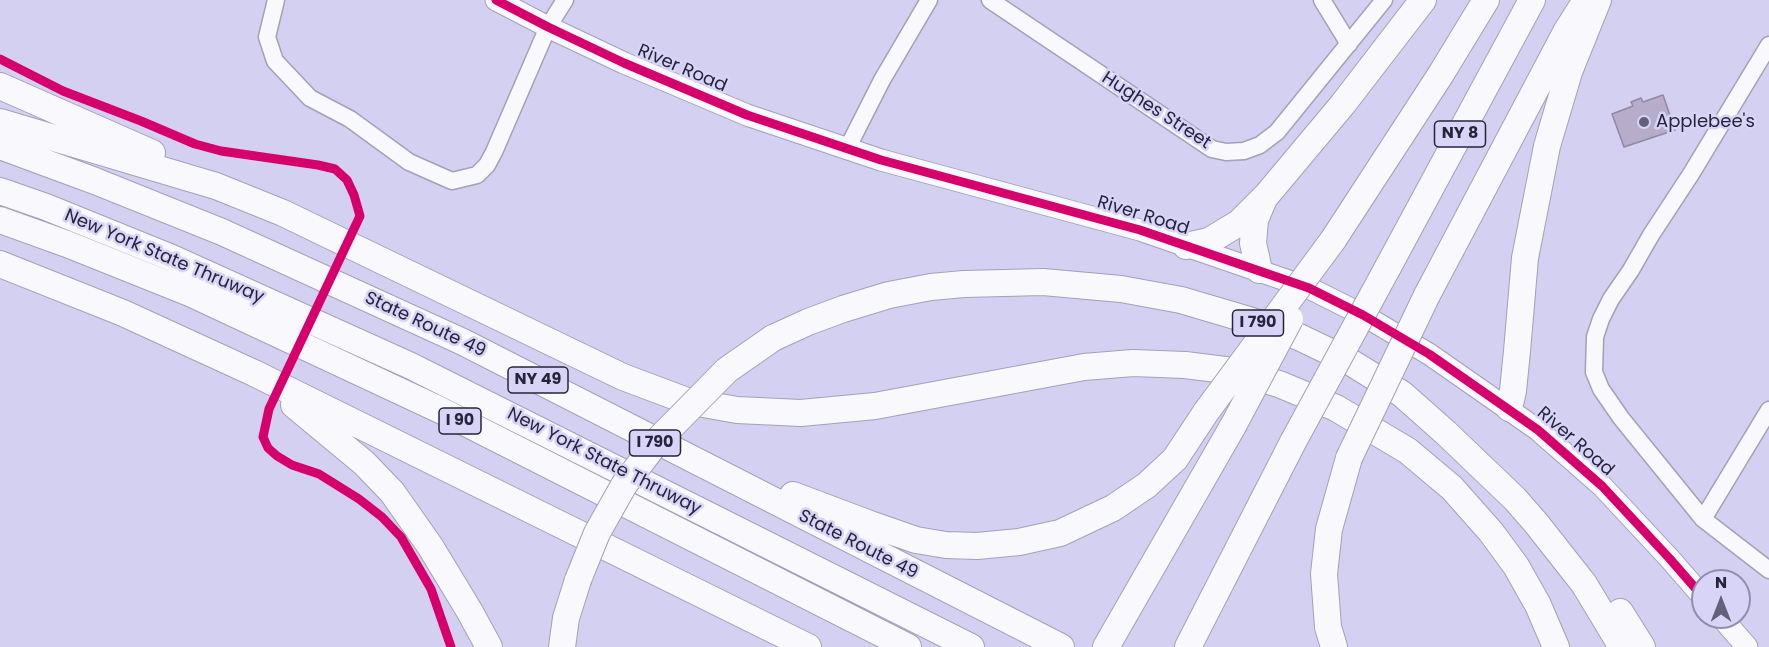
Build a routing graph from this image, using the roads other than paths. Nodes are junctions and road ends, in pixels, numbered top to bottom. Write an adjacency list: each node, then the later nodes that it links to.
1 (276, 0): 14 (street)
2 (495, 0): 14 (main road, River Road)
3 (565, 0): 14 (street)
4 (929, 0): 21 (street)
5 (990, 0): 16 (street, Hughes Street)
6 (1322, 0): 16 (street)
7 (1384, 0): 16 (street, Hughes Street)
8 (1423, 0): 24 (highway)
9 (1486, 0): 26 (highway, NY 8)
10 (1532, 0): 15 (highway, NY 8)
11 (1540, 0): 15 (highway)
12 (1586, 0): 47 (highway, bridge)
13 (1598, 0): 32 (highway)
14 (548, 27): 21 (main road, River Road)
15 (1510, 41): 39 (highway, NY 8, bridge)
16 (1349, 44)
17 (1769, 45): 35 (street)
18 (0, 86): 22 (highway)
19 (0, 122): 22 (highway)
20 (0, 146): 34 (highway, State Route 49 / NY 49)
21 (847, 149): 27 (main road, River Road)
22 (216, 186): 48 (highway)
23 (0, 191): 44 (highway, New York State Thruway / I 90)
24 (1266, 196): 27 (highway); 29 (highway)
25 (0, 220): 43 (highway, New York State Thruway / I 90)
26 (1333, 240): 34 (highway, bridge); 46 (highway, NY 8, bridge)
27 (1186, 246): 29 (main road, River Road)
28 (0, 266): 30 (highway)
29 (1259, 270): 32 (main road, River Road)
30 (254, 373): 40 (highway); 42 (highway)
31 (1401, 394): 41 (highway, I 790, bridge); 49 (highway, I 790); 50 (highway)
32 (1509, 408): 37 (main road, River Road)
33 (1769, 410): 35 (street)
34 (687, 456): 45 (highway, State Route 49 / NY 49)
35 (1703, 519): 36 (street)
36 (1769, 570)
37 (1691, 583)
38 (1730, 629): 51 (main road)
39 (1188, 646)
40 (489, 647)
41 (562, 647)
42 (808, 647)
43 (908, 647)
44 (971, 647)
45 (1061, 647)
46 (1106, 647)
47 (1334, 647)
48 (1556, 647)
49 (1622, 647)
50 (1642, 647)
51 (1746, 647)

